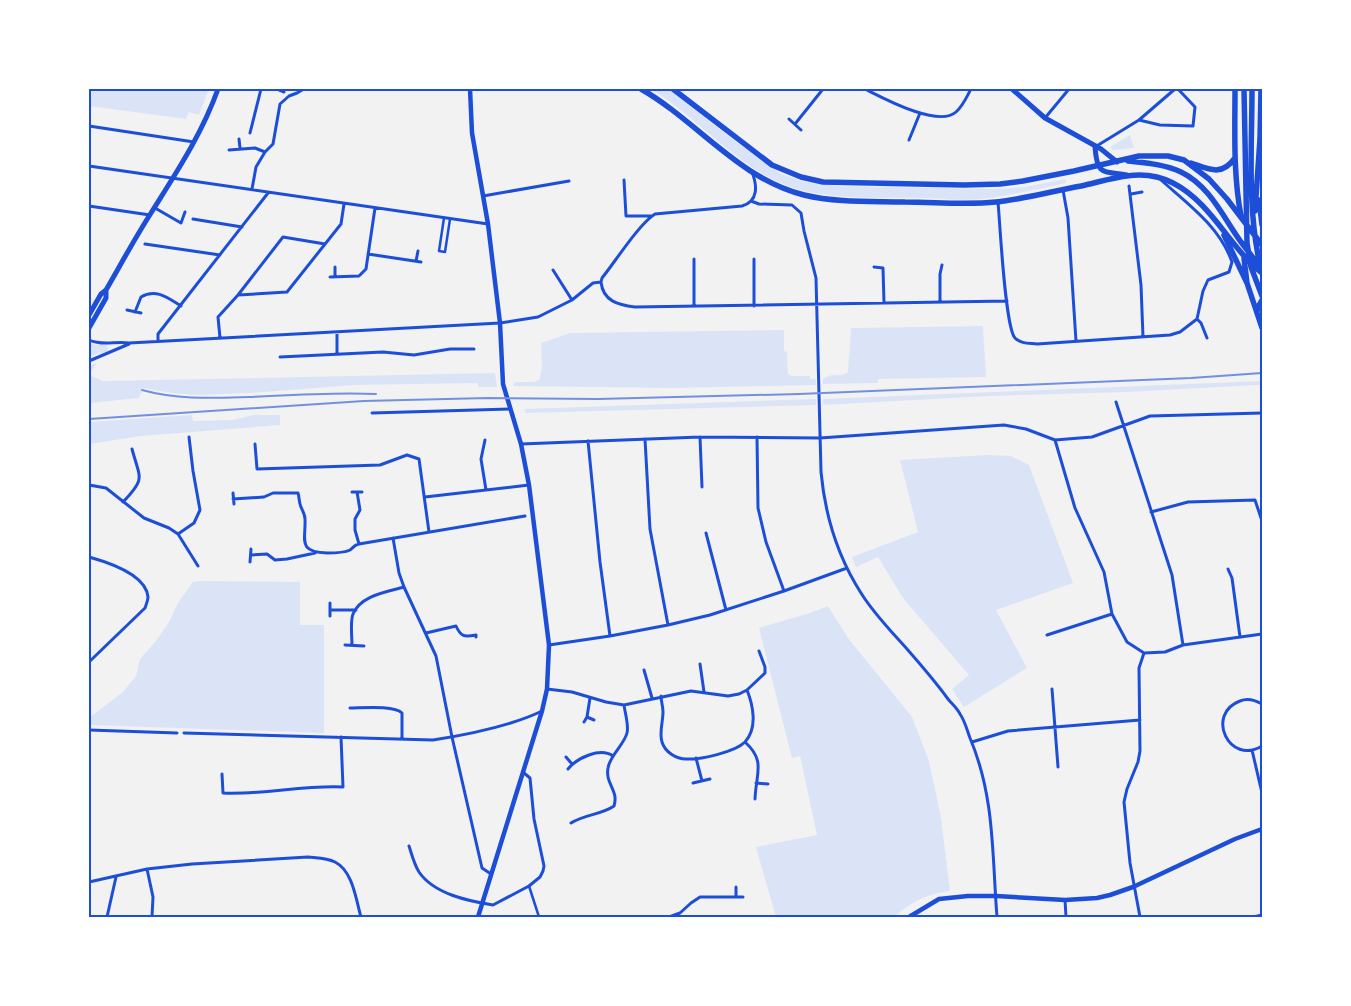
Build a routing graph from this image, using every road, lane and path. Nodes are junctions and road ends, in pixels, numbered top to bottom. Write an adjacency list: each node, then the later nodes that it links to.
1 (218, 89): 29 (main road)
2 (261, 89): 26 (street)
3 (277, 89): 18 (street)
4 (304, 89): 35 (street)
5 (470, 89): 54 (street)
6 (641, 89): 41 (highway)
7 (673, 89): 40 (highway)
8 (823, 89): 23 (street)
9 (865, 89): 19 (street)
10 (971, 89): 19 (street)
11 (1012, 89): 20 (main road)
12 (1069, 89): 20 (street)
13 (1177, 89): 22 (street); 22 (street)
14 (1235, 89): 30 (highway)
15 (1244, 89): 101 (highway)
16 (1252, 89): 94 (highway)
17 (1261, 89): 32 (highway)
18 (284, 92)
19 (920, 113): 28 (street)
20 (1045, 118): 31 (main road)
21 (789, 119): 23 (street)
22 (1139, 120): 31 (street)
23 (795, 124): 25 (street)
24 (89, 126): 29 (street)
25 (801, 130)
26 (250, 133)
27 (239, 139): 33 (street)
28 (910, 140)
29 (195, 142): 44 (main road)
30 (1235, 146): 32 (highway); 36 (highway)
31 (1095, 147): 38 (main road); 40 (main road)
32 (1260, 147): 48 (highway)
33 (240, 148): 34 (street); 35 (street)
34 (229, 150)
35 (265, 152): 49 (street)
36 (1235, 158): 37 (highway); 65 (highway)
37 (1184, 160): 38 (highway); 65 (highway)
38 (1120, 161): 40 (highway); 75 (highway)
39 (89, 166): 44 (street)
40 (1098, 166): 42 (main road)
41 (752, 171): 55 (street); 56 (highway)
42 (1127, 175): 43 (highway); 50 (highway)
43 (1157, 176): 70 (highway); 117 (street)
44 (173, 178): 49 (street); 59 (main road)
45 (624, 180): 64 (street)
46 (569, 181): 54 (street)
47 (1129, 186): 53 (street)
48 (1258, 188): 63 (highway); 71 (highway)
49 (252, 189): 52 (street)
50 (1063, 190): 56 (highway); 127 (street)
51 (1142, 192): 53 (street)
52 (268, 193): 57 (street); 72 (street)
53 (1131, 194): 122 (street)
54 (483, 197): 69 (street)
55 (751, 201): 64 (street); 108 (street)
56 (998, 202): 104 (street)
57 (344, 204): 60 (street); 78 (street)
58 (89, 206): 62 (street)
59 (154, 207): 61 (street); 62 (main road)
60 (374, 208): 66 (street); 82 (street)
61 (185, 212)
62 (150, 215): 99 (main road)
63 (1255, 215): 73 (highway); 76 (highway)
64 (652, 216): 97 (street)
65 (1241, 217): 73 (highway)
66 (444, 218): 68 (street); 68 (street)
67 (193, 219): 72 (street)
68 (450, 219): 69 (street)
69 (488, 224): 118 (street)
70 (1218, 224): 74 (highway); 98 (highway)
71 (1262, 225)
72 (243, 227): 83 (street)
73 (1244, 227): 75 (highway); 76 (highway); 79 (highway); 88 (highway)
74 (1224, 229): 75 (highway); 84 (highway)
75 (1234, 230): 79 (highway)
76 (1257, 239): 80 (highway); 88 (highway)
77 (145, 244): 83 (street)
78 (325, 244): 100 (street); 100 (street)
79 (1243, 245): 84 (highway); 88 (highway)
80 (1262, 245)
81 (418, 251): 87 (street)
82 (368, 254): 87 (street); 96 (street)
83 (220, 255): 110 (street)
84 (1244, 256): 88 (highway); 98 (highway)
85 (694, 259): 109 (street)
86 (754, 259): 111 (street)
87 (416, 261): 89 (street)
88 (1260, 261): 94 (highway); 105 (highway)
89 (421, 262)
90 (942, 265): 106 (street)
91 (335, 267): 96 (street)
92 (874, 268): 107 (street)
93 (553, 270): 102 (street)
94 (1262, 272)
95 (330, 277): 96 (street)
96 (335, 277)
97 (601, 282): 102 (street); 109 (street)
98 (1247, 283): 105 (highway)
99 (106, 290): 116 (main road); 119 (main road)
100 (238, 295): 123 (street)
101 (1262, 296)
102 (572, 300): 118 (street)
103 (1262, 300): 115 (highway)
104 (1007, 301): 106 (street); 127 (street)
105 (1253, 301): 115 (highway)
106 (940, 302): 107 (street)
107 (884, 303): 108 (street)
108 (817, 304): 111 (street); 143 (street)
109 (694, 305): 111 (street)
110 (181, 306): 113 (street); 126 (street)
111 (754, 306)
112 (127, 310): 113 (street)
113 (134, 312): 114 (street)
114 (140, 313)
115 (1257, 313): 120 (highway)
116 (89, 315)
117 (1197, 319): 122 (street); 124 (street)
118 (500, 323): 121 (street); 136 (street)
119 (89, 328)
120 (1262, 328)
121 (337, 332): 123 (street); 131 (street)
122 (1143, 337): 127 (street)
123 (220, 338): 126 (street)
124 (1207, 338)
125 (89, 340): 128 (street)
126 (158, 341): 128 (street)
127 (1076, 341)
128 (129, 344): 134 (street)
129 (467, 349): 130 (street); 131 (street); 132 (street)
130 (474, 349)
131 (338, 353): 133 (street)
132 (467, 354)
133 (280, 357)
134 (89, 361)
135 (1116, 402): 139 (street)
136 (510, 407): 137 (street); 149 (street)
137 (372, 413)
138 (1262, 413): 139 (street)
139 (1124, 426): 146 (street); 159 (street)
140 (189, 437): 164 (street)
141 (700, 437): 142 (street); 144 (street); 153 (street)
142 (757, 437): 143 (street); 176 (street)
143 (820, 438): 146 (street); 173 (street)
144 (646, 439): 147 (street); 183 (street)
145 (485, 440): 154 (street)
146 (1055, 440): 181 (street)
147 (588, 441): 149 (street); 187 (street)
148 (256, 444): 157 (street)
149 (521, 444): 152 (street)
150 (126, 454): 158 (street)
151 (89, 484): 158 (street)
152 (529, 485): 154 (street); 192 (street)
153 (702, 487)
154 (486, 490): 157 (street)
155 (362, 492): 166 (street)
156 (233, 493): 168 (street)
157 (425, 498): 162 (street)
158 (123, 502): 164 (street)
159 (1151, 512): 161 (street); 193 (street)
160 (525, 516): 162 (street)
161 (1262, 521)
162 (429, 532): 165 (street)
163 (706, 533): 180 (street)
164 (178, 534): 172 (street)
165 (392, 538): 166 (street); 175 (street)
166 (359, 544): 168 (street)
167 (251, 549): 169 (street)
168 (316, 553): 169 (street)
169 (250, 555): 171 (street)
170 (89, 557): 199 (street)
171 (250, 562)
172 (198, 566)
173 (847, 568): 176 (street); 225 (street)
174 (1228, 569): 189 (street)
175 (404, 587): 179 (street); 184 (street)
176 (784, 591): 180 (street)
177 (330, 603): 178 (street)
178 (330, 610): 179 (street); 182 (street)
179 (356, 610): 191 (street)
180 (726, 610): 183 (street)
181 (1112, 614): 186 (street); 196 (street)
182 (330, 616)
183 (668, 625): 187 (street)
184 (426, 633): 188 (street); 221 (street)
185 (1262, 634): 189 (street)
186 (1047, 635)
187 (610, 636): 192 (street)
188 (476, 637)
189 (1240, 637): 193 (street)
190 (345, 645): 191 (street)
191 (352, 645): 194 (street)
192 (548, 645): 202 (street)
193 (1183, 645): 196 (street)
194 (364, 646)
195 (759, 651): 198 (street)
196 (1144, 653): 215 (street)
197 (755, 659): 198 (street)
198 (762, 659): 204 (street)
199 (89, 662)
200 (700, 664): 205 (street)
201 (644, 670): 208 (street)
202 (547, 689): 207 (street); 212 (street)
203 (1052, 689): 217 (street)
204 (747, 690): 205 (street); 224 (street)
205 (704, 692): 206 (street)
206 (661, 696): 208 (street); 230 (street)
207 (590, 698): 210 (street); 213 (street)
208 (652, 698): 210 (street)
209 (1262, 704): 227 (street)
210 (624, 705): 228 (street)
211 (350, 708): 223 (street)
212 (542, 711): 221 (street); 234 (street)
213 (586, 718): 214 (street); 216 (street)
214 (594, 720)
215 (1140, 720): 217 (street); 252 (street)
216 (584, 722)
217 (1055, 728): 225 (street); 232 (street)
218 (89, 730): 219 (street)
219 (177, 733)
220 (184, 733): 222 (street)
221 (452, 737): 223 (street); 247 (street)
222 (340, 738): 223 (street); 235 (street)
223 (402, 739)
224 (745, 742): 230 (street); 239 (street)
225 (972, 742): 253 (street)
226 (1262, 746): 227 (street)
227 (1252, 750): 241 (street)
228 (613, 756): 231 (street); 243 (street)
229 (566, 757): 231 (street)
230 (696, 758): 237 (street)
231 (572, 764): 233 (street)
232 (1058, 767)
233 (568, 769)
234 (524, 773): 247 (street); 250 (street)
235 (222, 774)
236 (710, 779): 237 (street)
237 (702, 781): 238 (street)
238 (694, 783)
239 (756, 783): 240 (street); 242 (street)
240 (768, 784)
241 (1262, 793)
242 (755, 798)
243 (571, 823)
244 (1262, 829): 252 (street)
245 (409, 846): 257 (street)
246 (147, 869): 248 (street); 260 (street); 261 (street)
247 (492, 875): 257 (street)
248 (116, 877): 249 (street); 259 (street)
249 (89, 882)
250 (528, 886): 257 (street); 263 (street)
251 (736, 887): 254 (street)
252 (1133, 887): 256 (street); 268 (street)
253 (996, 896): 256 (street); 265 (street); 266 (street)
254 (736, 897): 255 (street); 264 (street)
255 (743, 897)
256 (1066, 900): 267 (street)
257 (482, 903): 262 (street)
258 (1262, 915): 269 (street)
259 (106, 917)
260 (152, 917)
261 (361, 917)
262 (478, 917)
263 (539, 917)
264 (669, 917)
265 (909, 917)
266 (997, 917)
267 (1066, 917)
268 (1140, 917)
269 (1253, 917)

